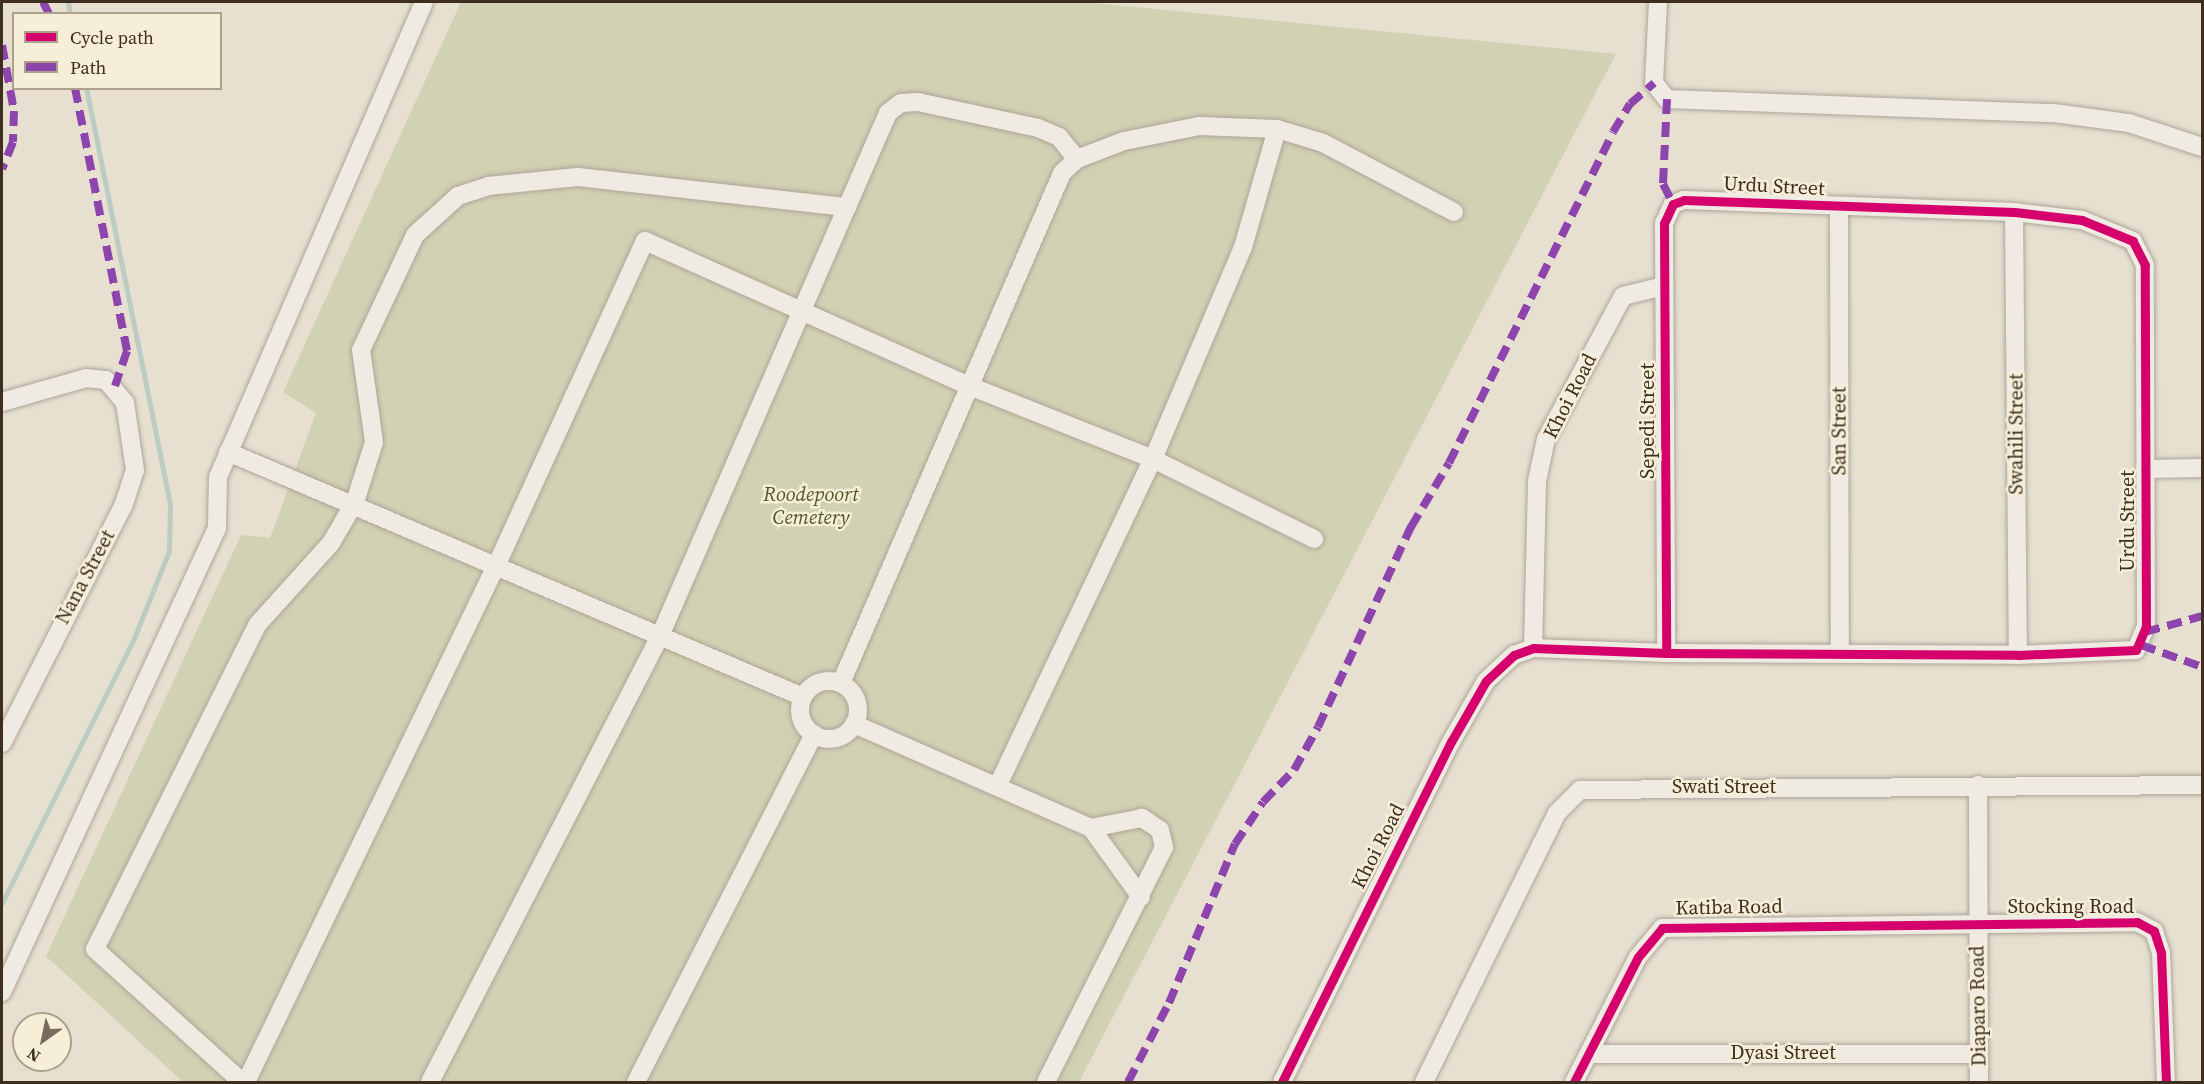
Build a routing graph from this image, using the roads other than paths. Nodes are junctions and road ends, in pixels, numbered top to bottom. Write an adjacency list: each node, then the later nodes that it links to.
1 (424, 2): 15 (street)
2 (1658, 2): 4 (street)
3 (1277, 129): 5 (street); 9 (street); 16 (street)
4 (2202, 147)
5 (1077, 159): 7 (street); 13 (street)
6 (1684, 200): 8 (street, Urdu Street); 11 (street, Sepedi Street)
7 (847, 207): 12 (street); 19 (street)
8 (1839, 207): 10 (street, Urdu Street); 25 (street, San Street)
9 (1454, 212)
10 (2014, 212): 18 (street, Urdu Street); 26 (street, Swahili Street)
11 (1664, 286): 23 (street, Khoi Road); 24 (street, Sepedi Street)
12 (806, 309): 13 (street); 21 (street); 22 (street)
13 (972, 387): 16 (street); 27 (street)
14 (2, 402): 31 (street, Nana Street)
15 (228, 452): 19 (street); 38 (street)
16 (1153, 459): 20 (street); 32 (street)
17 (2202, 468): 18 (street)
18 (2145, 469): 26 (street, Urdu Street)
19 (355, 502): 21 (street); 41 (street)
20 (1314, 539)
21 (497, 564): 22 (street); 41 (street)
22 (660, 636): 28 (street); 42 (street)
23 (1533, 648): 24 (street, Urdu Street); 45 (street, Khoi Road)
24 (1666, 653): 25 (street, Urdu Street)
25 (1840, 654): 26 (street, Urdu Street)
26 (2018, 656)
27 (841, 683): 28 (street); 29 (street)
28 (803, 697): 30 (street)
29 (854, 724): 30 (street); 32 (street)
30 (814, 734): 43 (street)
31 (2, 743)
32 (998, 785): 35 (street)
33 (1978, 785): 34 (street, Swati Street); 37 (street, Diaparo Road); 46 (street, Swati Street)
34 (2202, 785)
35 (1091, 828): 36 (street); 36 (street)
36 (1142, 897): 44 (street)
37 (1977, 924): 39 (street, Katiba Road); 40 (street, Diaparo Road); 49 (street, Stocking Road)
38 (2, 992)
39 (1589, 1054): 40 (street, Dyasi Street); 47 (street, Katiba Road)
40 (1978, 1054): 48 (street, Diaparo Road)
41 (244, 1083)
42 (430, 1083)
43 (636, 1083)
44 (1046, 1083)
45 (1282, 1083)
46 (1424, 1083)
47 (1574, 1083)
48 (1979, 1083)
49 (2166, 1083)

